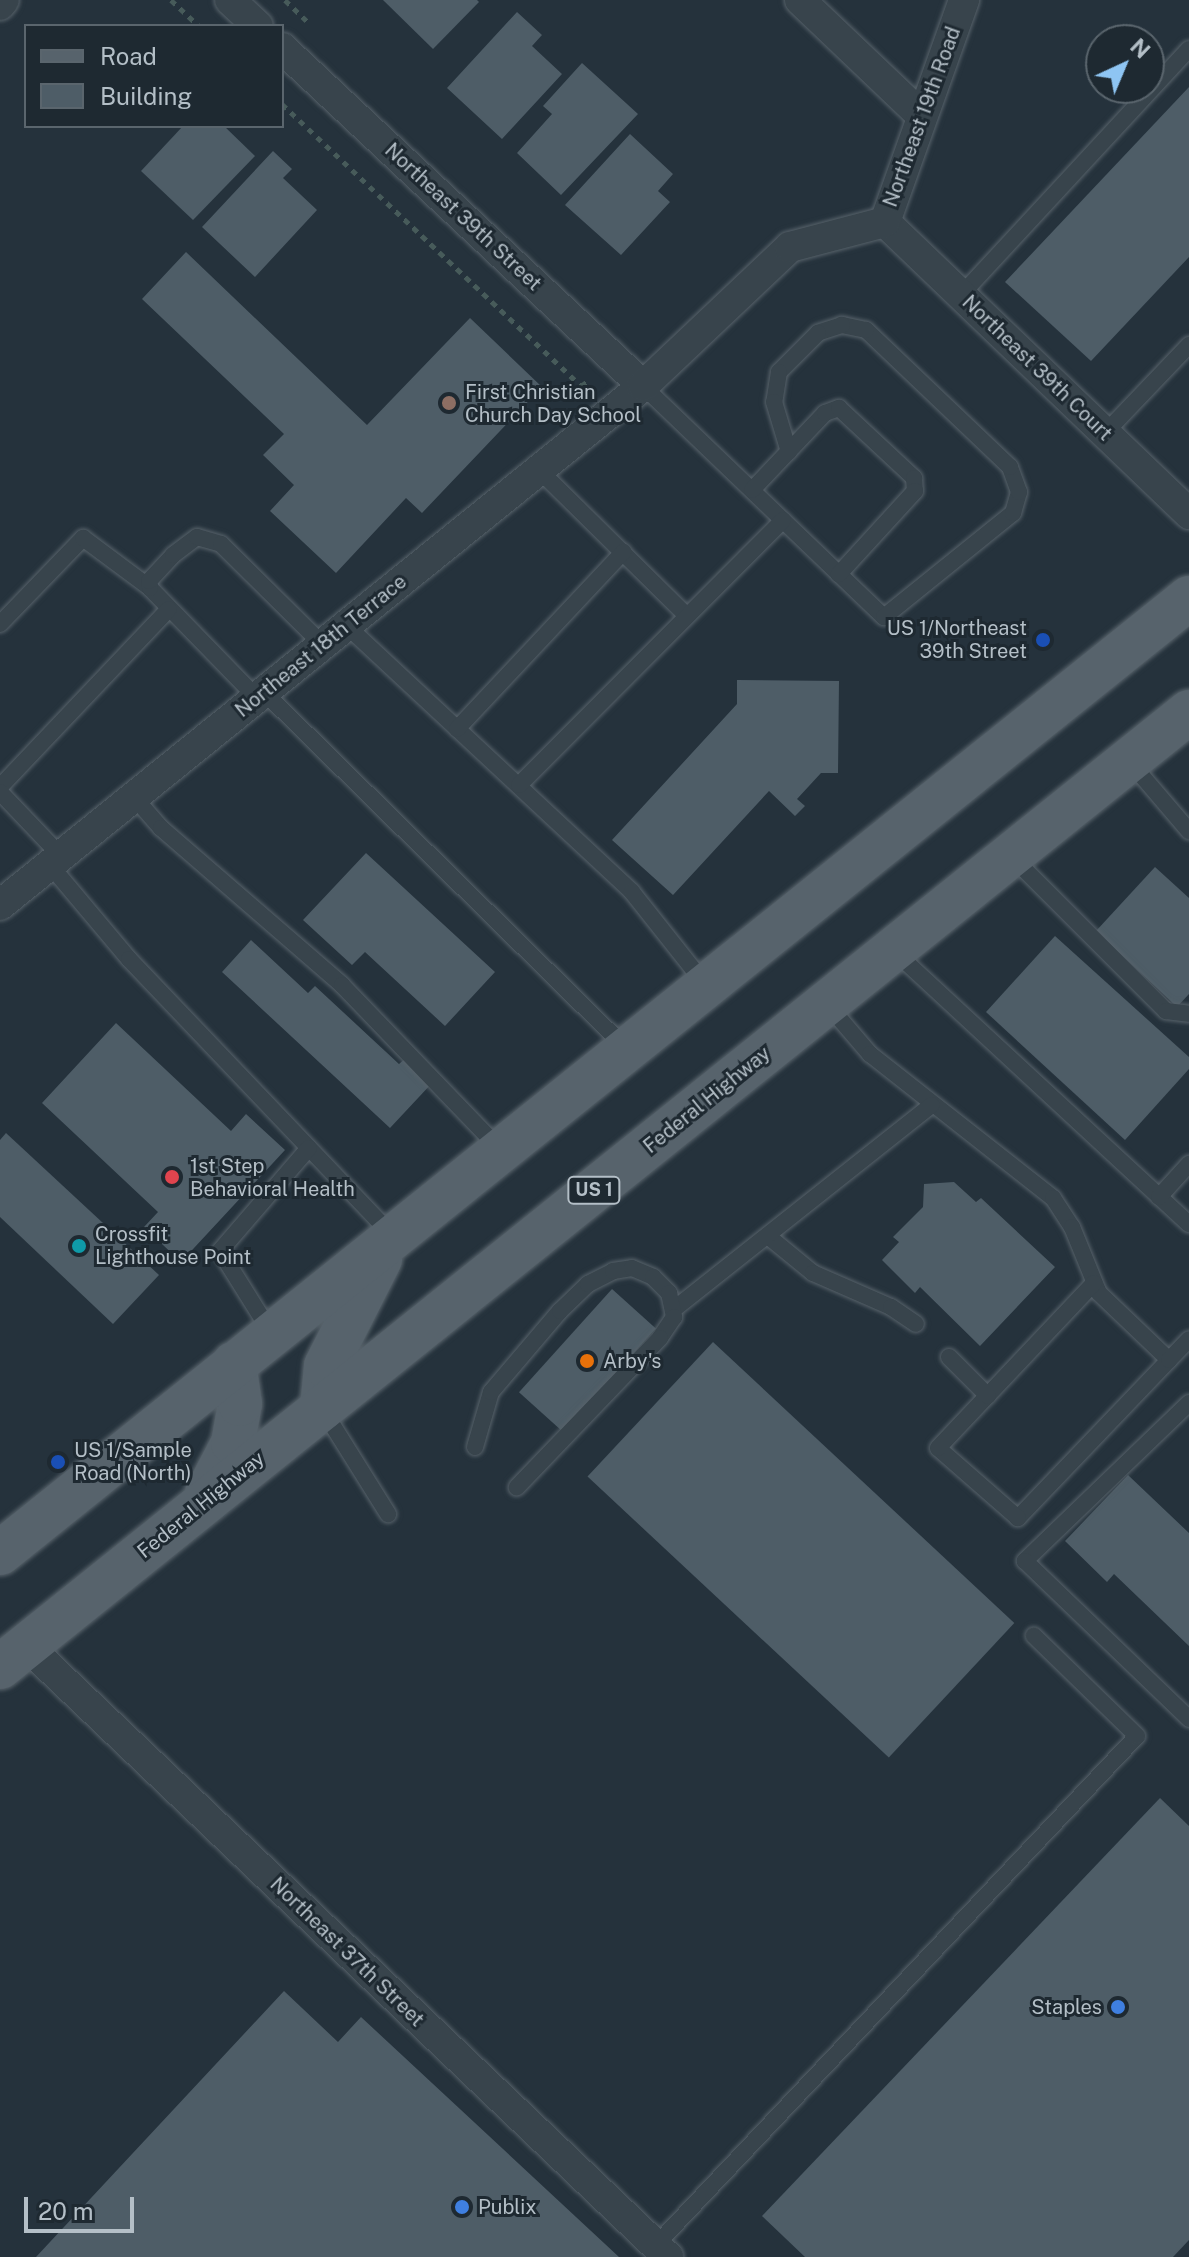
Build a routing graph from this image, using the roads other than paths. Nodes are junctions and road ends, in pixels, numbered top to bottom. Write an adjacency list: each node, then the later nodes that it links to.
1 (4, 0): 5 (street)
2 (230, 0): 6 (street)
3 (800, 0): 9 (street)
4 (964, 0): 9 (street, Northeast 19th Road)
5 (0, 5)
6 (256, 24)
7 (1189, 49): 11 (lane)
8 (284, 50): 13 (street, Northeast 39th Street)
9 (922, 116): 10 (street, Northeast 19th Road)
10 (885, 222): 11 (street, Northeast 39th Court); 13 (street, Northeast 19th Road)
11 (961, 295): 14 (street, Northeast 39th Court)
12 (1189, 345): 14 (lane)
13 (643, 386): 16 (street, Northeast 18th Terrace); 17 (lane)
14 (1105, 433): 18 (street, Northeast 39th Court)
15 (789, 452): 17 (lane); 21 (lane); 21 (lane)
16 (539, 470): 20 (lane); 27 (street, Northeast 18th Terrace)
17 (752, 490): 19 (lane)
18 (1189, 514)
19 (783, 520): 21 (lane); 25 (lane)
20 (623, 552): 25 (lane); 31 (lane)
21 (839, 574)
22 (150, 588): 24 (lane); 26 (lane); 28 (lane)
23 (1189, 598): 41 (main road)
24 (169, 609): 29 (lane); 34 (lane)
25 (686, 615): 33 (lane)
26 (0, 624)
27 (346, 625): 28 (street, Northeast 18th Terrace); 31 (lane)
28 (323, 645): 29 (street, Northeast 18th Terrace)
29 (261, 695): 35 (street, Northeast 18th Terrace); 44 (lane)
30 (1189, 712): 32 (main road, Federal Highway / US 1)
31 (457, 729): 33 (lane)
32 (1129, 760): 36 (lane); 37 (main road, Federal Highway / US 1)
33 (519, 785): 41 (lane)
34 (0, 789): 38 (lane)
35 (134, 797): 38 (street, Northeast 18th Terrace); 47 (lane)
36 (1189, 831)
37 (1010, 856): 40 (main road, Federal Highway / US 1); 43 (lane)
38 (55, 861): 39 (street, Northeast 18th Terrace); 46 (lane)
39 (0, 905)
40 (893, 950): 42 (main road, Federal Highway / US 1); 49 (lane)
41 (706, 985): 44 (main road)
42 (827, 1003): 45 (lane); 63 (main road, Federal Highway / US 1)
43 (1189, 1014)
44 (627, 1049): 47 (main road)
45 (932, 1105): 52 (lane); 53 (lane)
46 (309, 1148): 51 (lane); 56 (lane)
47 (501, 1150): 51 (main road)
48 (1189, 1164): 49 (lane)
49 (1159, 1197): 50 (lane)
50 (1189, 1224)
51 (393, 1236): 56 (main road); 63 (main road)
52 (769, 1237): 54 (lane); 55 (lane)
53 (1094, 1283): 59 (lane); 61 (lane)
54 (673, 1310): 64 (lane); 65 (lane)
55 (916, 1324)
56 (271, 1333): 60 (main road)
57 (1189, 1339): 59 (lane)
58 (949, 1357): 61 (lane)
59 (1169, 1360): 61 (lane)
60 (234, 1363): 66 (main road); 68 (main road)
61 (988, 1396)
62 (1189, 1403): 71 (lane)
63 (322, 1408): 66 (main road, Federal Highway / US 1); 67 (lane)
64 (475, 1447)
65 (517, 1487)
66 (201, 1506): 70 (main road, Federal Highway / US 1)
67 (388, 1514)
68 (3, 1546)
69 (1034, 1636): 72 (lane)
70 (13, 1657): 72 (street, Northeast 37th Street)
71 (1189, 1719)
72 (662, 2251)

